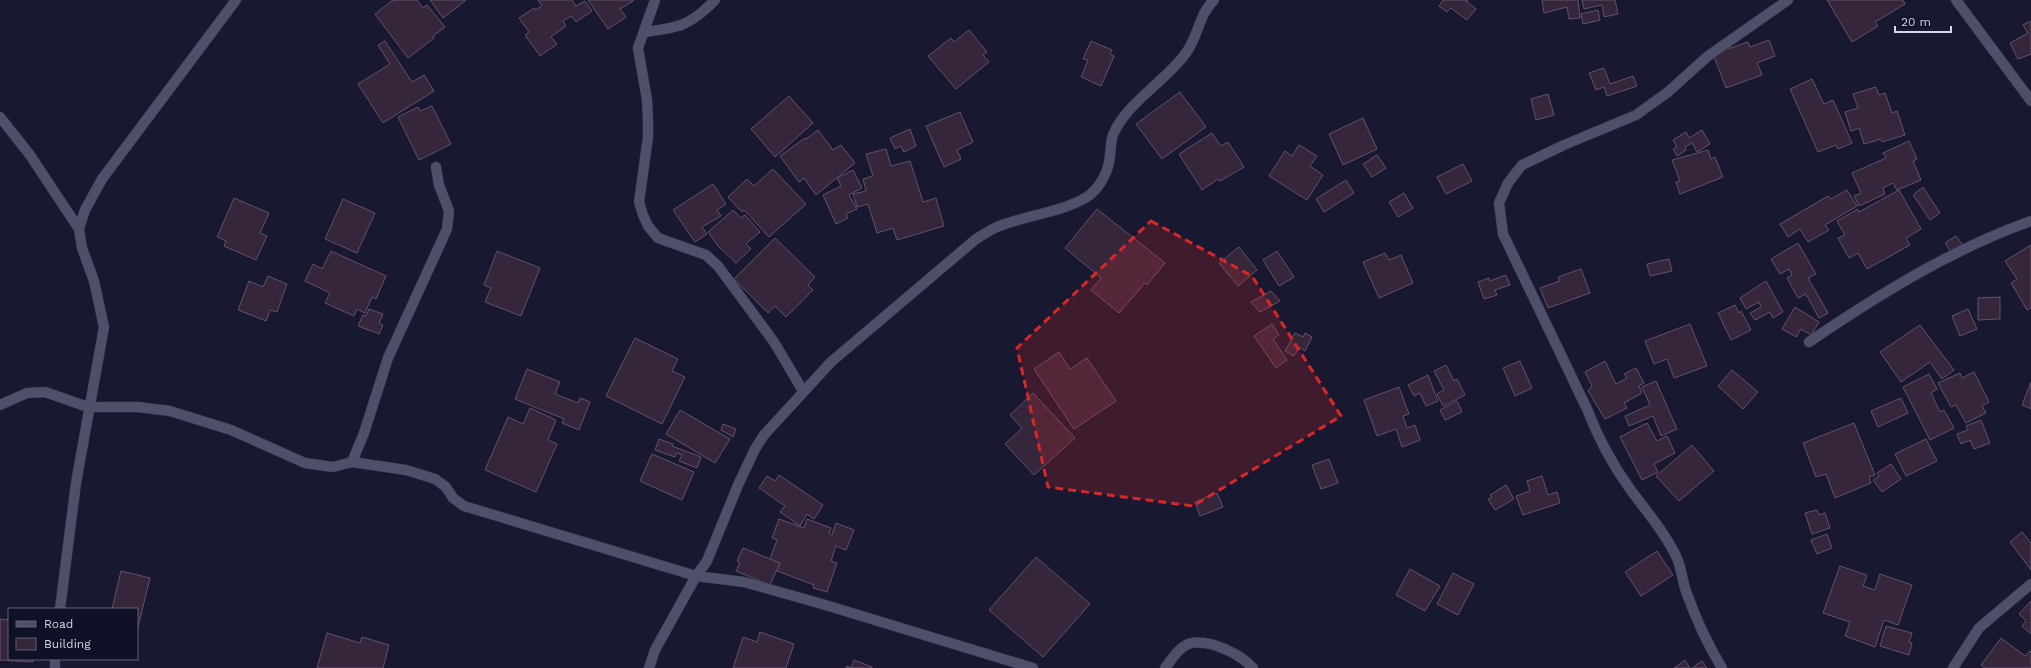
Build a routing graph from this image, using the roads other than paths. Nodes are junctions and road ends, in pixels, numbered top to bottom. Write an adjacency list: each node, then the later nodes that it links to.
1 (236, 0): 12 (street)
2 (655, 0): 7 (street)
3 (715, 0): 7 (street)
4 (1214, 0): 14 (street)
5 (1788, 0): 25 (street)
6 (1956, 0): 8 (street)
7 (644, 32): 14 (street)
8 (2031, 101)
9 (0, 117): 12 (street)
10 (436, 167): 17 (street)
11 (2031, 220): 13 (street)
12 (80, 229): 16 (street)
13 (1809, 342)
14 (803, 391): 18 (street)
15 (0, 405): 16 (street)
16 (88, 407): 17 (street); 20 (street)
17 (352, 462): 18 (street)
18 (696, 576): 21 (street); 22 (street)
19 (2031, 584): 26 (street)
20 (60, 608)
21 (649, 668)
22 (1033, 668)
23 (1165, 668): 24 (street)
24 (1253, 668)
25 (1722, 668)
26 (1953, 668)

